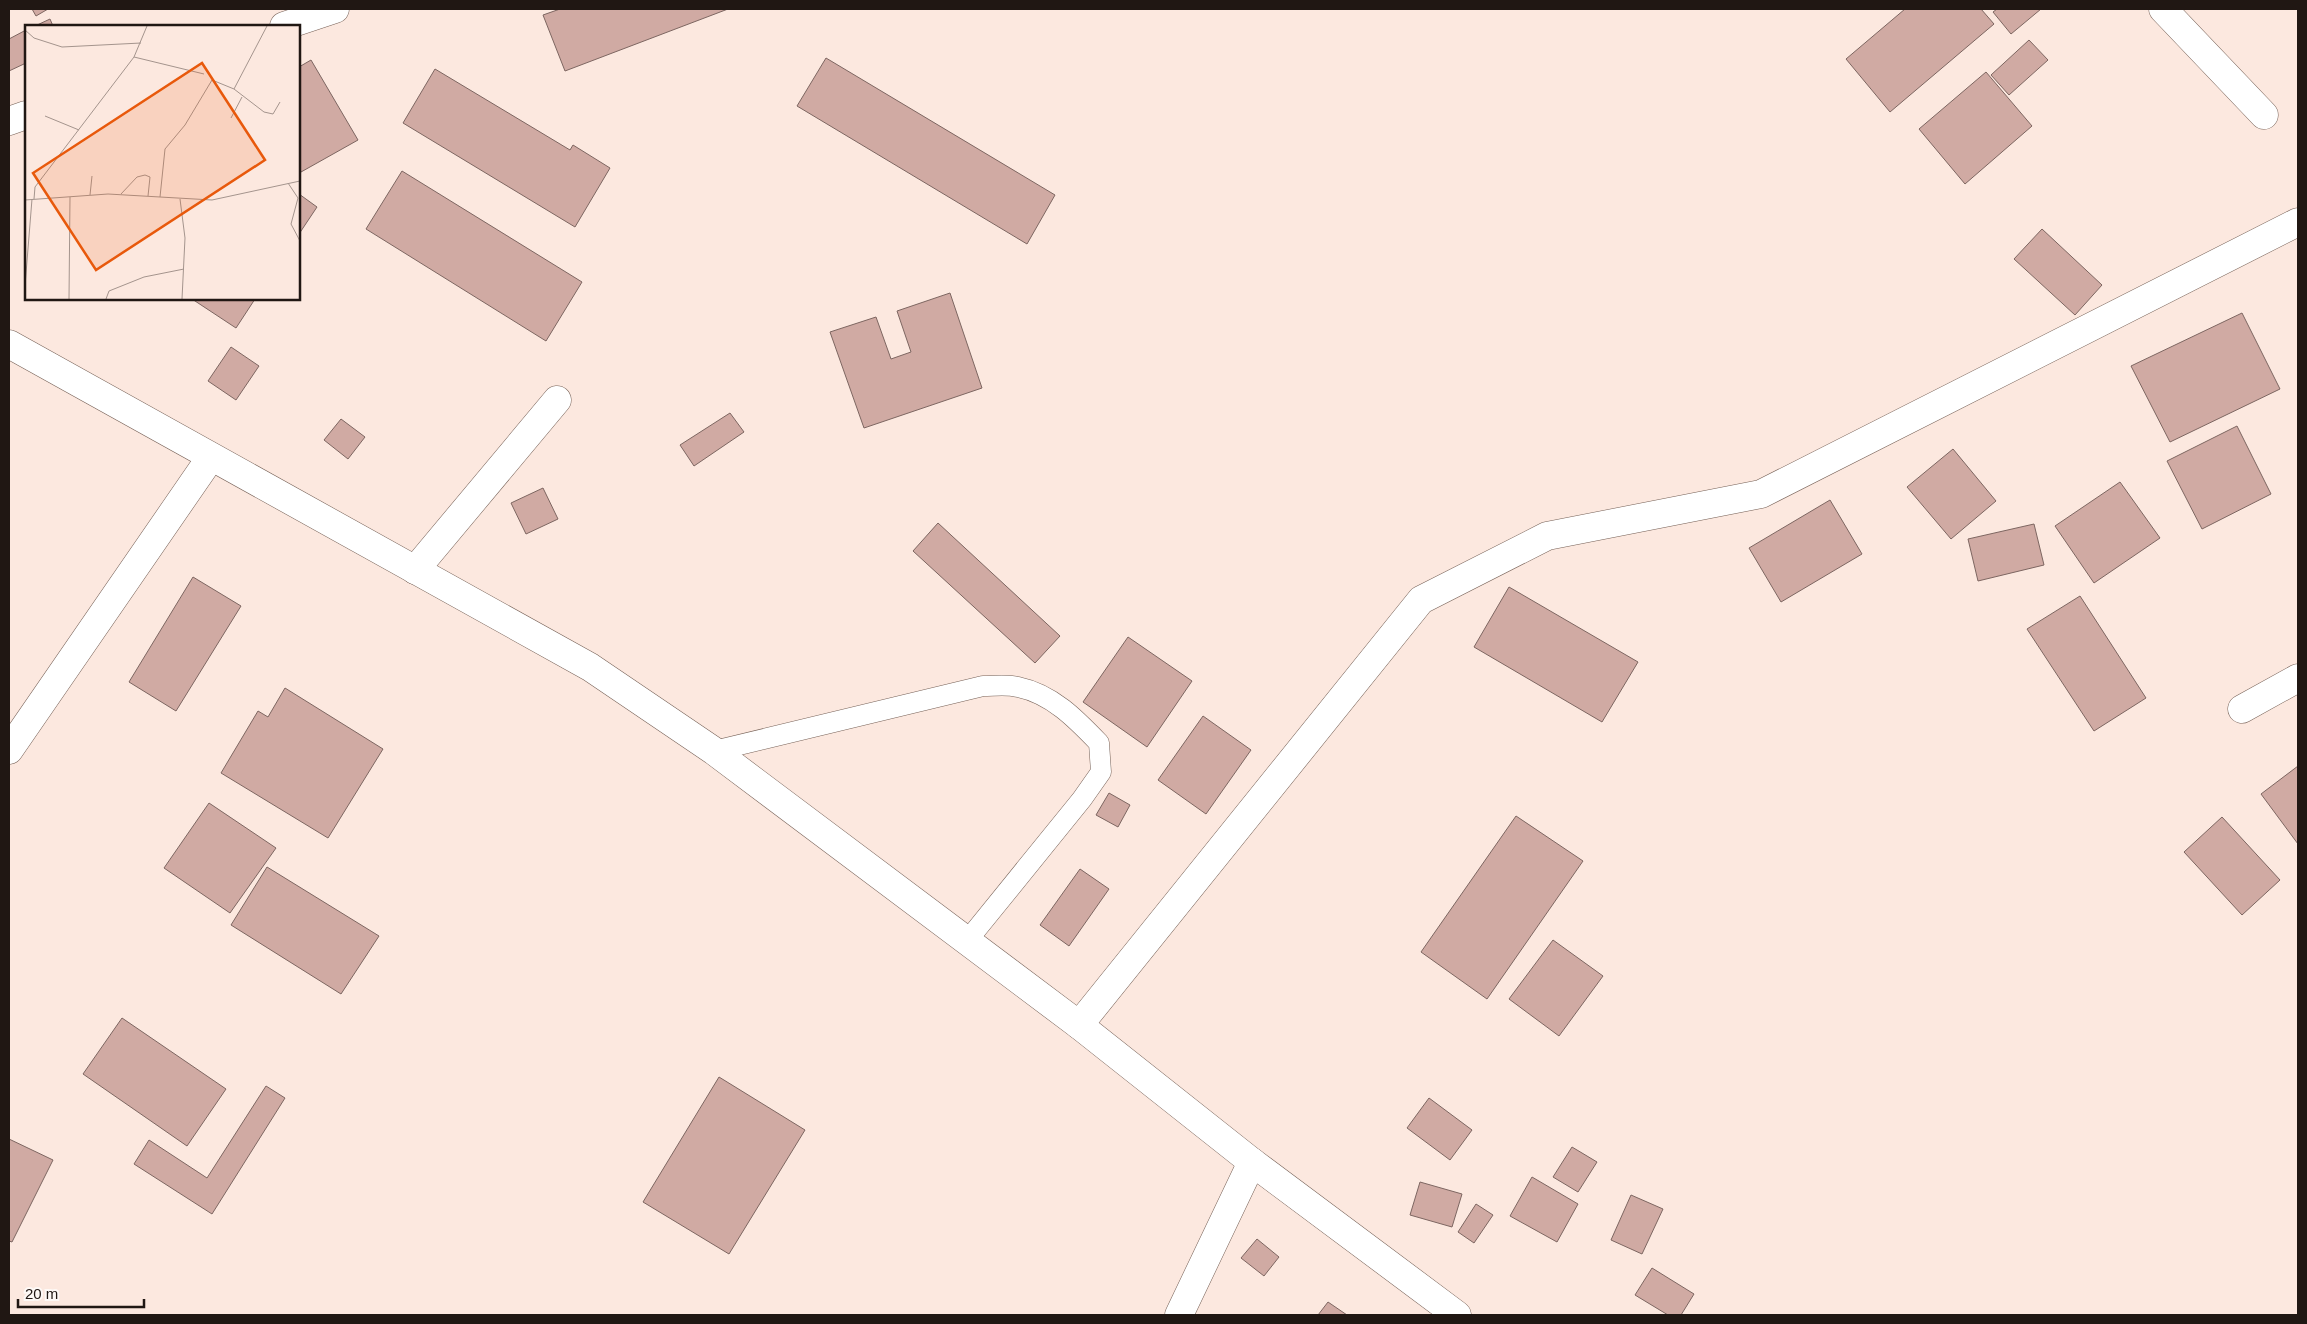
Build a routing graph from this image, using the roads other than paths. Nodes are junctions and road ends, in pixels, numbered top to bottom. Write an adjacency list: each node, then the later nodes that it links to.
1 (335, 9): 3 (street)
2 (2163, 9): 5 (street)
3 (287, 25)
4 (25, 115): 6 (street)
5 (2264, 115)
6 (9, 121)
7 (2298, 222): 17 (street)
8 (9, 344): 10 (street)
9 (557, 400): 11 (street)
10 (211, 457): 11 (street); 14 (street)
11 (415, 570): 15 (street)
12 (2298, 678): 13 (street)
13 (2242, 709)
14 (9, 750)
15 (714, 751): 16 (street); 16 (lane)
16 (967, 940): 17 (street)
17 (1078, 1025): 18 (street)
18 (1252, 1162): 19 (street); 20 (street)
19 (1179, 1315)
20 (1458, 1315)

